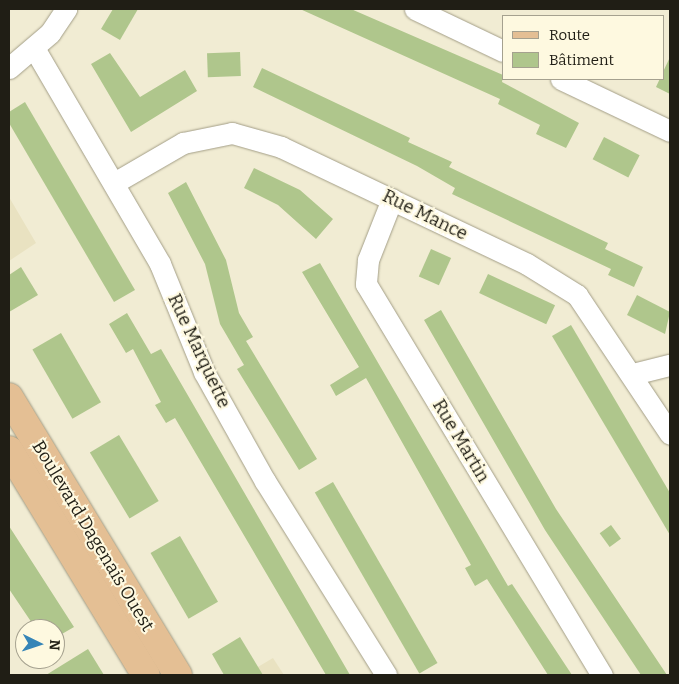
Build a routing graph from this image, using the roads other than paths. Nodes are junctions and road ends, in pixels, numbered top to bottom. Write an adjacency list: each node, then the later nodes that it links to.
1 (66, 9): 3 (street)
2 (415, 9): 4 (street)
3 (34, 48): 5 (street); 8 (street, Rue Marquette)
4 (502, 51)
5 (9, 68)
6 (563, 80): 7 (street)
7 (670, 131)
8 (114, 183): 9 (street, Rue Mance); 17 (street, Rue Marquette)
9 (392, 200): 11 (street, Rue Mance); 18 (street, Rue Martin)
10 (670, 365): 11 (street)
11 (633, 374): 13 (street, Rue Mance)
12 (9, 397): 16 (main road, Boulevard Dagenais Ouest)
13 (670, 434)
14 (9, 450): 15 (main road, Boulevard Dagenais Ouest)
15 (146, 675)
16 (178, 675)
17 (386, 675)
18 (602, 675)

